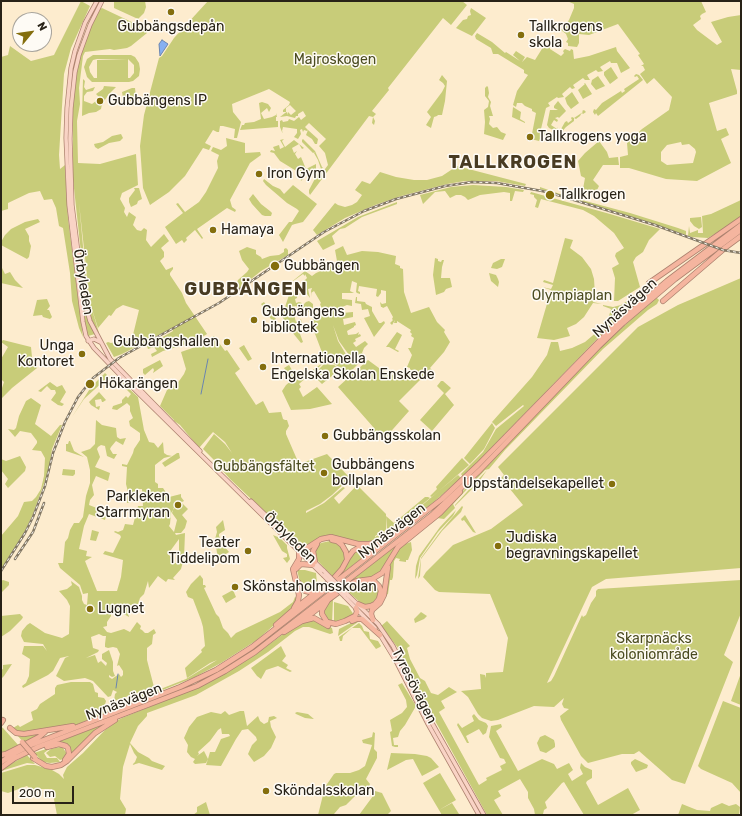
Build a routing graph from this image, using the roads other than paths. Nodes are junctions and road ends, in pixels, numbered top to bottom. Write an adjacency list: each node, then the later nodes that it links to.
1 (100, 1): 12 (main road, Örbyleden); 13 (main road, Örbyleden)
2 (741, 219): 6 (highway)
3 (741, 225): 8 (highway, Nynäsvägen)
4 (741, 230): 10 (highway, Nynäsvägen)
5 (741, 236): 7 (highway)
6 (716, 238): 8 (highway); 9 (highway)
7 (726, 247): 10 (highway); 11 (highway)
8 (667, 281): 19 (highway, Nynäsvägen)
9 (649, 283)
10 (664, 288): 17 (highway, Nynäsvägen)
11 (663, 301)
12 (88, 341): 13 (main road); 14 (main road, Örbyleden)
13 (101, 342): 14 (main road); 22 (main road, Örbyleden)
14 (94, 348): 15 (main road, Örbyleden)
15 (98, 352): 16 (main road, Örbyleden); 22 (main road, Örbyleden)
16 (124, 376)
17 (480, 470): 18 (highway, Nynäsvägen); 20 (highway)
18 (446, 502): 20 (highway); 37 (highway, Nynäsvägen)
19 (431, 508): 21 (highway); 36 (highway, Nynäsvägen)
20 (432, 520): 25 (highway)
21 (364, 545): 22 (highway); 23 (highway)
22 (299, 549): 24 (main road, Örbyleden); 32 (highway)
23 (347, 560): 24 (highway); 28 (highway)
24 (314, 564): 26 (main road, Örbyleden); 28 (highway)
25 (388, 565): 27 (highway); 30 (highway)
26 (324, 573): 31 (main road, Tyresövägen, bridge)
27 (369, 580): 29 (highway); 30 (highway)
28 (318, 591): 32 (highway)
29 (328, 600): 31 (highway); 34 (highway)
30 (376, 605): 31 (highway); 33 (highway)
31 (357, 606): 33 (main road, Tyresövägen); 35 (main road, Tyresövägen)
32 (292, 611): 36 (highway)
33 (373, 620): 49 (main road, Tyresövägen)
34 (302, 621): 35 (highway); 37 (highway)
35 (380, 635): 48 (main road, Tyresövägen)
36 (261, 640): 39 (highway, Nynäsvägen)
37 (262, 646): 38 (highway, Nynäsvägen)
38 (152, 703): 44 (highway); 46 (highway, Nynäsvägen)
39 (135, 704): 41 (highway); 45 (highway, Nynäsvägen)
40 (10, 728): 41 (highway)
41 (46, 731): 43 (highway)
42 (21, 742): 44 (highway, bridge)
43 (1, 755)
44 (34, 758): 46 (highway)
45 (1, 762)
46 (7, 764): 47 (highway, Nynäsvägen)
47 (1, 768)
48 (479, 815)
49 (484, 815)

